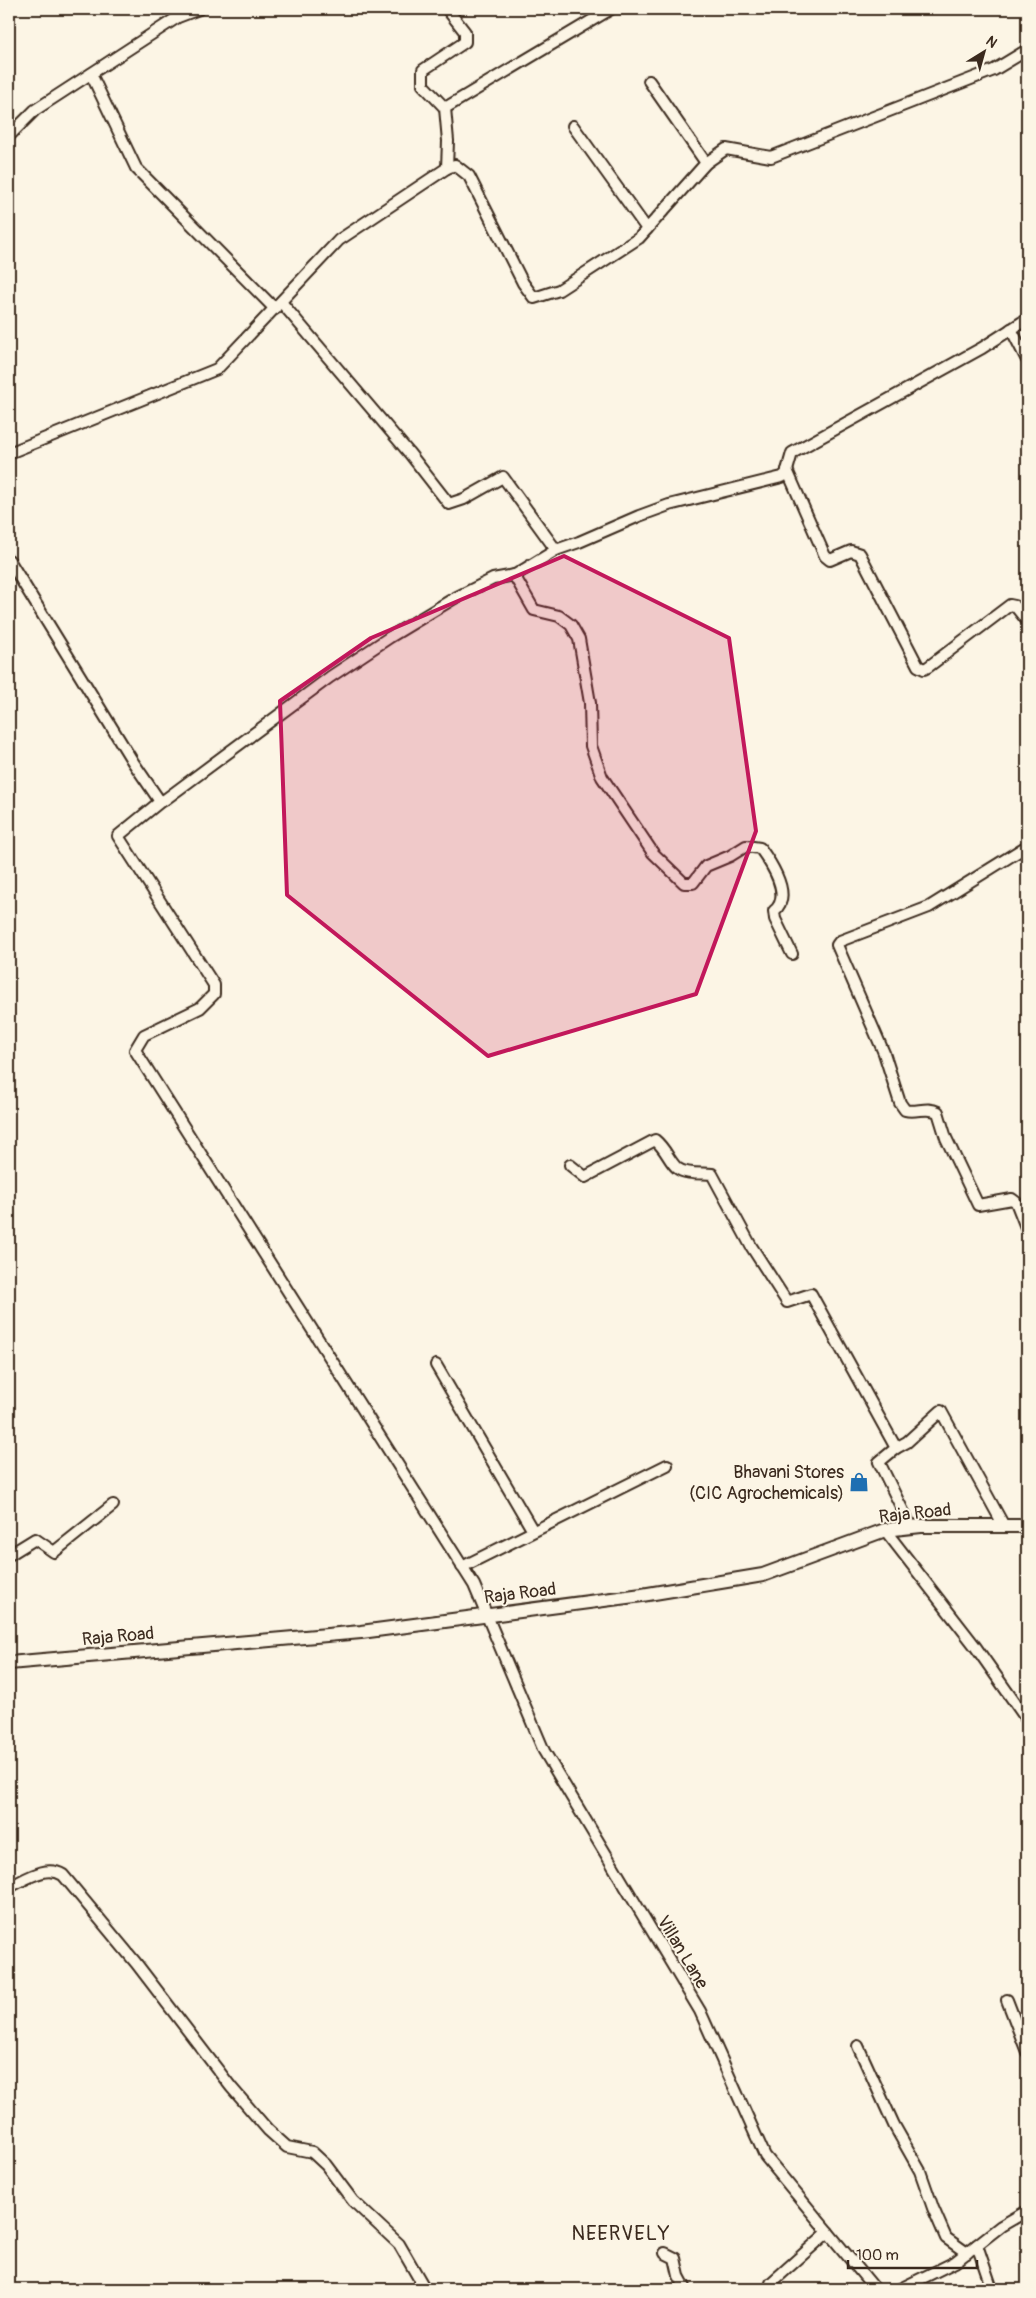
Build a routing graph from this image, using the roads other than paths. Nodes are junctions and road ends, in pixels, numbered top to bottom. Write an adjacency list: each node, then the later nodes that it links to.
1 (199, 9): 5 (street)
2 (447, 9): 7 (street)
3 (611, 9): 7 (street)
4 (1027, 50): 10 (street)
5 (91, 74): 9 (street); 13 (street)
6 (649, 81): 10 (street)
7 (445, 108): 11 (street)
8 (573, 126): 12 (street)
9 (9, 136)
10 (706, 163): 12 (street)
11 (446, 168): 12 (street); 13 (street)
12 (647, 229)
13 (278, 305): 17 (street); 19 (street)
14 (1027, 319): 15 (street)
15 (1011, 329): 16 (street); 18 (street)
16 (1027, 360)
17 (9, 453)
18 (787, 470): 19 (street); 22 (street)
19 (556, 550): 21 (street)
20 (9, 560): 23 (street)
21 (514, 575): 23 (street); 25 (street)
22 (1027, 621)
23 (161, 801): 38 (street, Villan Lane)
24 (1027, 846): 27 (street)
25 (792, 954)
26 (570, 1165): 29 (street)
27 (1027, 1230)
28 (436, 1365): 36 (street)
29 (896, 1448): 32 (street); 34 (street)
30 (667, 1465): 36 (street)
31 (114, 1505): 37 (street)
32 (1004, 1526): 33 (street, Raja Road); 34 (street, Raja Road)
33 (1027, 1526)
34 (911, 1527): 35 (street, Raja Road)
35 (885, 1530): 39 (street, Raja Road); 41 (street)
36 (533, 1531): 38 (street)
37 (9, 1555)
38 (462, 1567): 39 (street, Villan Lane)
39 (488, 1615): 40 (street, Raja Road); 47 (street, Villan Lane)
40 (9, 1663)
41 (1027, 1720)
42 (9, 1887): 51 (street)
43 (1007, 2000): 45 (street)
44 (858, 2046): 50 (street)
45 (1027, 2052)
46 (1027, 2211): 48 (street)
47 (828, 2232): 53 (street); 54 (street, Villan Lane)
48 (977, 2244): 50 (street); 56 (street)
49 (665, 2253): 52 (street)
50 (967, 2253): 55 (street)
51 (425, 2289)
52 (686, 2289)
53 (772, 2289)
54 (875, 2289)
55 (900, 2289)
56 (992, 2289)

